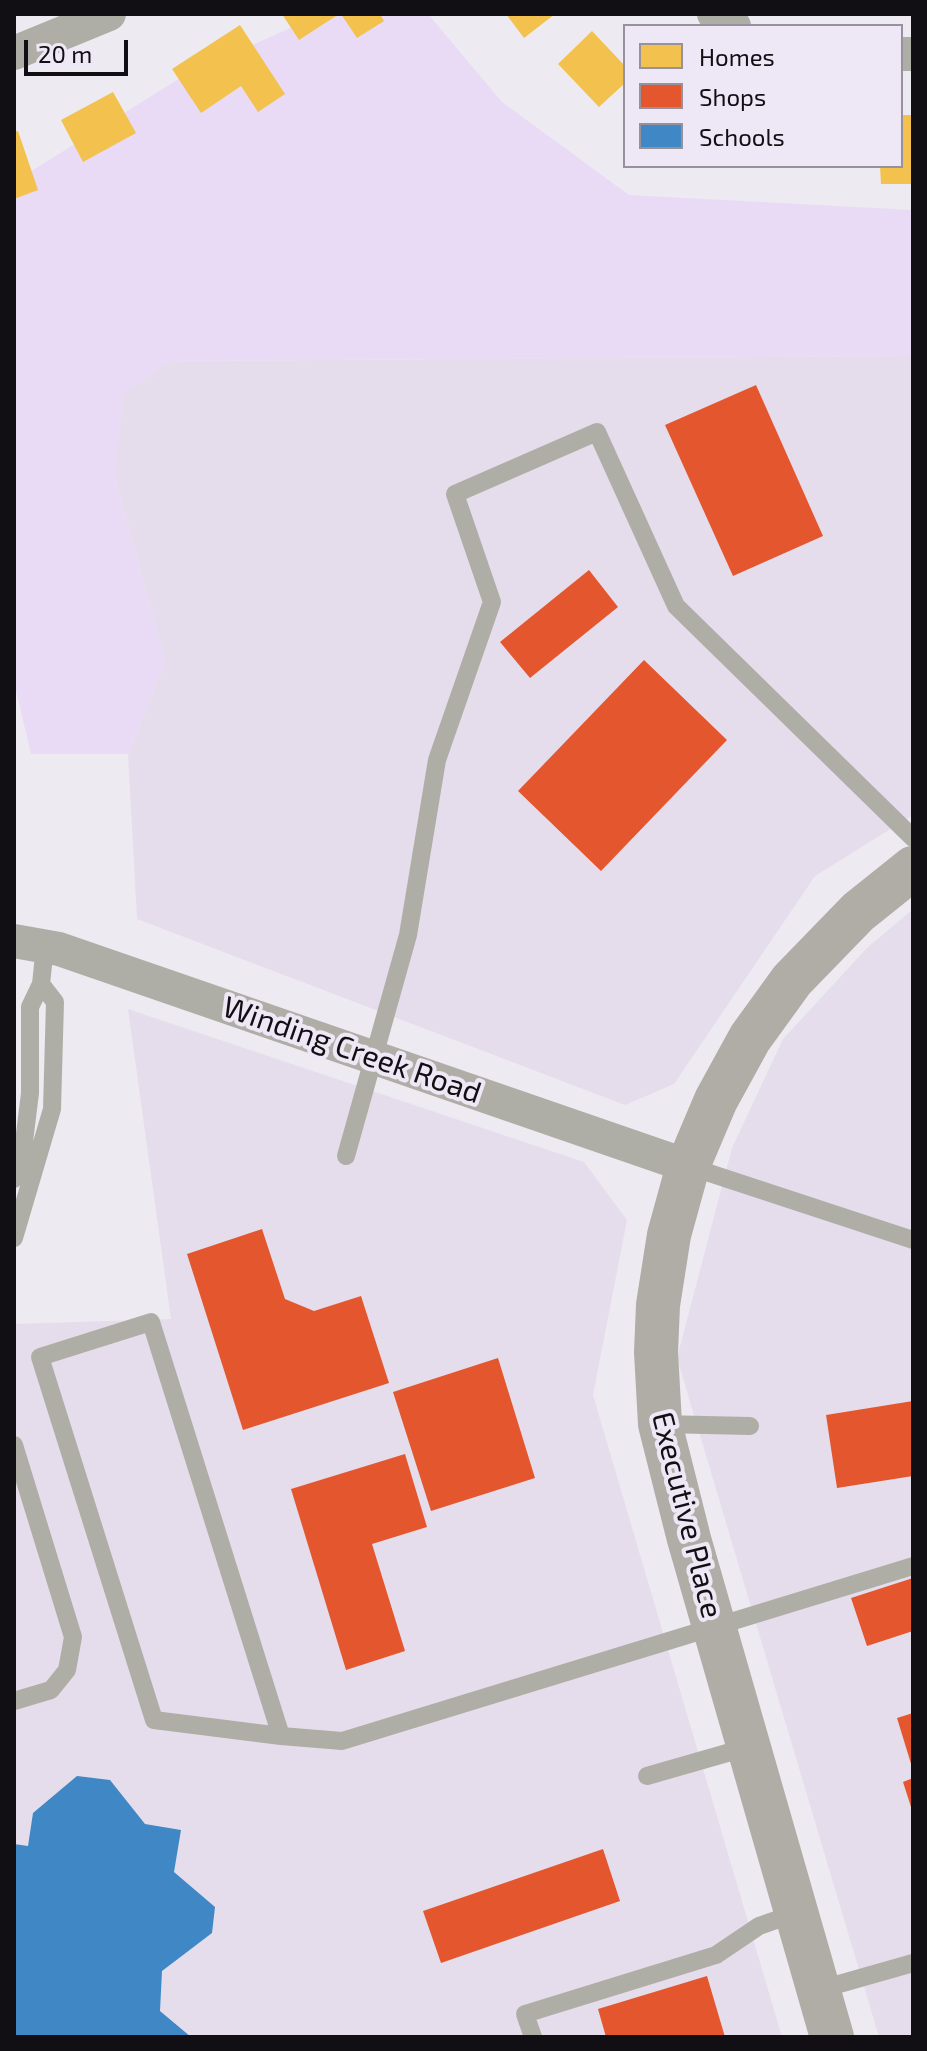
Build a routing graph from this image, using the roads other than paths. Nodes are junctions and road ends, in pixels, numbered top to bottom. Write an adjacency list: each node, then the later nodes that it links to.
1 (109, 14): 2 (street)
2 (14, 53)
3 (913, 838): 7 (lane)
4 (913, 868): 9 (street, Executive Place)
5 (29, 943): 6 (lane); 7 (street, Winding Creek Road)
6 (41, 984): 10 (lane); 11 (lane)
7 (376, 1058): 8 (lane); 9 (street, Winding Creek Road)
8 (346, 1156)
9 (688, 1166): 12 (lane); 13 (street, Executive Place)
10 (14, 1179)
11 (14, 1238)
12 (913, 1240)
13 (660, 1424): 14 (lane); 17 (street, Executive Place)
14 (750, 1426)
15 (14, 1445): 18 (lane)
16 (913, 1566): 17 (lane)
17 (714, 1626): 19 (lane); 20 (street, Executive Place)
18 (14, 1701)
19 (281, 1736): 19 (lane)
20 (748, 1747): 21 (lane); 22 (street, Executive Place)
21 (647, 1776)
22 (796, 1913): 24 (street, Executive Place); 25 (lane)
23 (913, 1963): 24 (lane)
24 (818, 1990): 26 (street, Executive Place)
25 (533, 2037)
26 (832, 2037)

